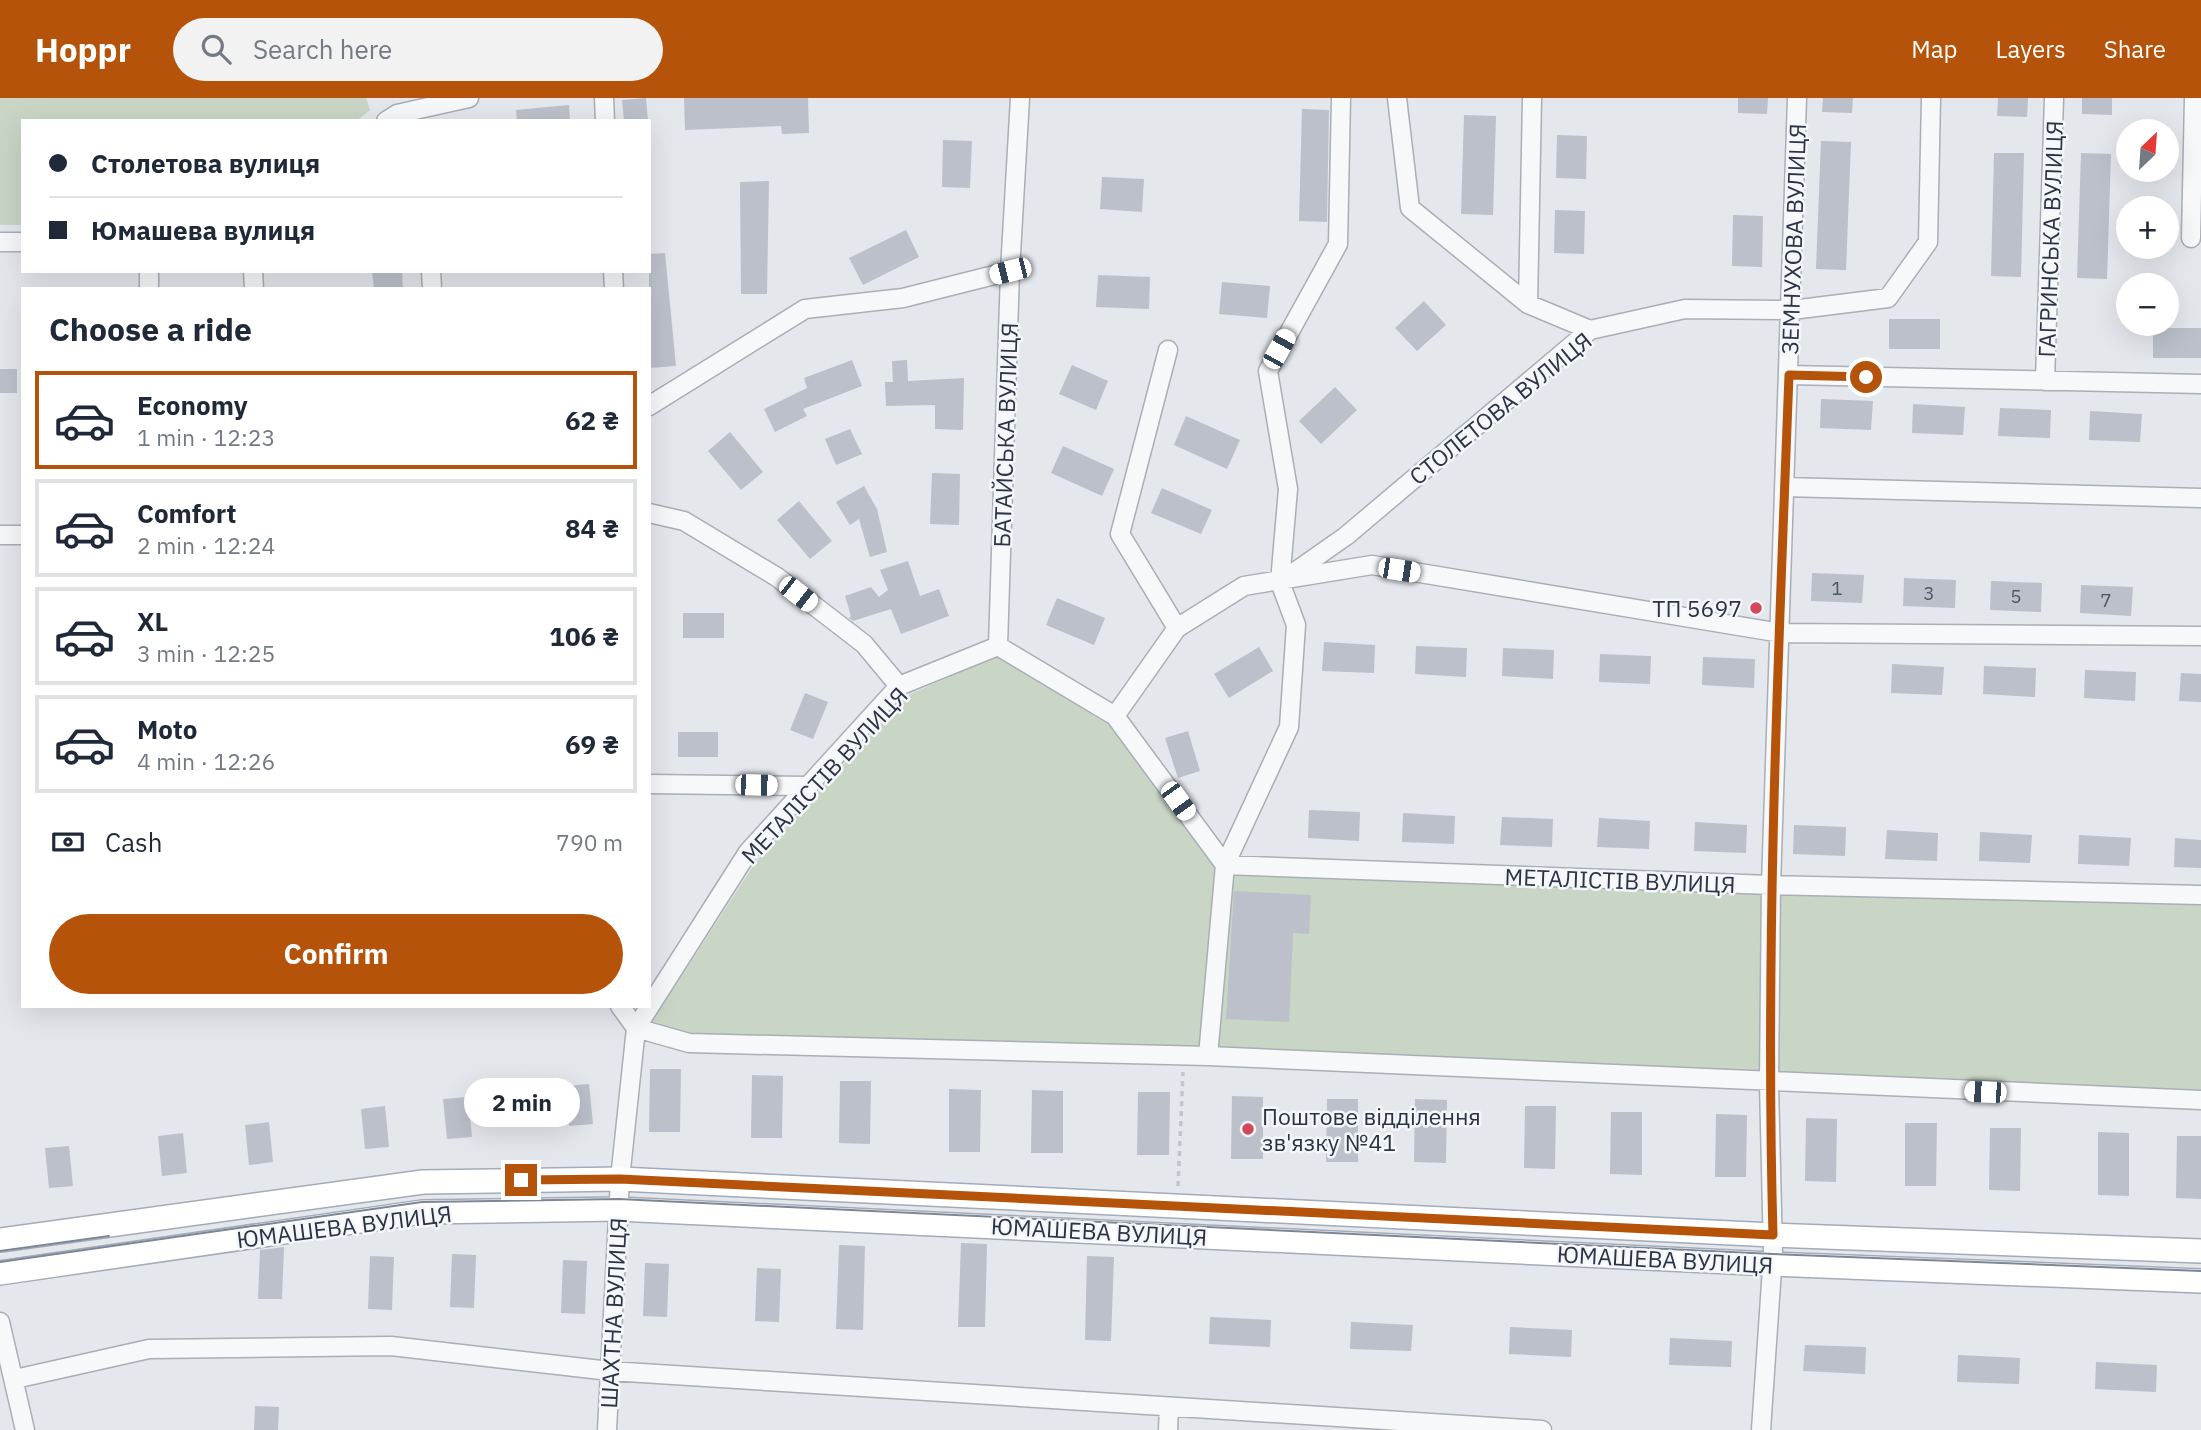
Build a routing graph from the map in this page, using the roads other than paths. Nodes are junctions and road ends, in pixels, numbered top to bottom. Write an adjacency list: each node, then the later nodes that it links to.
1 (470, 98): 11 (street)
2 (604, 98): 12 (street)
3 (1020, 98): 16 (street, БАТАЙСЬКА ВУЛИЦЯ)
4 (1341, 98): 30 (street)
5 (1397, 98): 17 (street)
6 (1532, 98): 17 (street)
7 (1797, 98): 18 (street, ЗЕМНУХОВА ВУЛИЦЯ)
8 (1931, 98): 18 (street, СТОЛЕТОВА ВУЛИЦЯ)
9 (2054, 98): 22 (street, ГАГРИНСЬКА ВУЛИЦЯ)
10 (2194, 98): 13 (street)
11 (395, 118)
12 (605, 119)
13 (2191, 239)
14 (0, 242): 15 (street)
15 (21, 242)
16 (1010, 271): 24 (street); 34 (street, БАТАЙСЬКА ВУЛИЦЯ)
17 (1528, 304): 19 (street)
18 (1792, 310): 19 (street, СТОЛЕТОВА ВУЛИЦЯ); 21 (street, ЗЕМНУХОВА ВУЛИЦЯ)
19 (1590, 330): 30 (street, СТОЛЕТОВА ВУЛИЦЯ)
20 (1168, 350): 31 (street)
21 (1789, 375): 22 (street); 25 (street, ЗЕМНУХОВА ВУЛИЦЯ)
22 (2045, 381): 23 (street)
23 (2201, 384)
24 (651, 405)
25 (1784, 487): 26 (street); 32 (street, ЗЕМНУХОВА ВУЛИЦЯ)
26 (2201, 498)
27 (651, 513): 35 (street)
28 (0, 534): 29 (street)
29 (21, 536)
30 (1280, 582): 31 (street); 32 (street); 39 (street)
31 (1177, 628): 36 (street)
32 (1781, 633): 33 (street); 40 (street, ЗЕМНУХОВА ВУЛИЦЯ)
33 (2201, 636)
34 (998, 646): 35 (street, МЕТАЛІСТІВ ВУЛИЦЯ); 36 (street)
35 (898, 686): 38 (street, МЕТАЛІСТІВ ВУЛИЦЯ)
36 (1115, 716): 39 (street)
37 (651, 784): 38 (street)
38 (809, 786): 42 (street, МЕТАЛІСТІВ ВУЛИЦЯ)
39 (1225, 864): 40 (street, МЕТАЛІСТІВ ВУЛИЦЯ); 46 (street)
40 (1771, 885): 41 (street, МЕТАЛІСТІВ ВУЛИЦЯ); 47 (street, ЗЕМНУХОВА ВУЛИЦЯ)
41 (2201, 895)
42 (651, 1004)
43 (621, 1008): 45 (street)
44 (649, 1008): 45 (street, МЕТАЛІСТІВ ВУЛИЦЯ)
45 (636, 1028): 46 (street); 49 (street, ШАХТНА ВУЛИЦЯ)
46 (1208, 1056): 47 (street)
47 (1769, 1083): 48 (street); 51 (street, ЗЕМНУХОВА ВУЛИЦЯ)
48 (2201, 1100)
49 (620, 1179): 50 (street, ШАХТНА ВУЛИЦЯ); 51 (main road, ЮМАШЕВА ВУЛИЦЯ); 52 (main road, ЮМАШЕВА ВУЛИЦЯ)
50 (618, 1209): 54 (main road, ЮМАШЕВА ВУЛИЦЯ); 55 (main road, ЮМАШЕВА ВУЛИЦЯ); 58 (street, ШАХТНА ВУЛИЦЯ)
51 (1773, 1235): 53 (main road, ЮМАШЕВА ВУЛИЦЯ); 54 (street, ЗЕМНУХОВА ВУЛИЦЯ)
52 (0, 1240)
53 (2201, 1251)
54 (1772, 1264): 56 (main road, ЮМАШЕВА ВУЛИЦЯ); 66 (street, ЗЕМНУХОВА ВУЛИЦЯ)
55 (0, 1273)
56 (2201, 1281)
57 (0, 1322): 59 (street)
58 (611, 1371): 59 (street); 60 (street); 63 (street, ШАХТНА ВУЛИЦЯ)
59 (15, 1379): 62 (street)
60 (1168, 1407): 61 (street); 64 (street)
61 (1445, 1427): 65 (street)
62 (25, 1430)
63 (607, 1430)
64 (1168, 1430)
65 (1542, 1430)
66 (1761, 1430)

